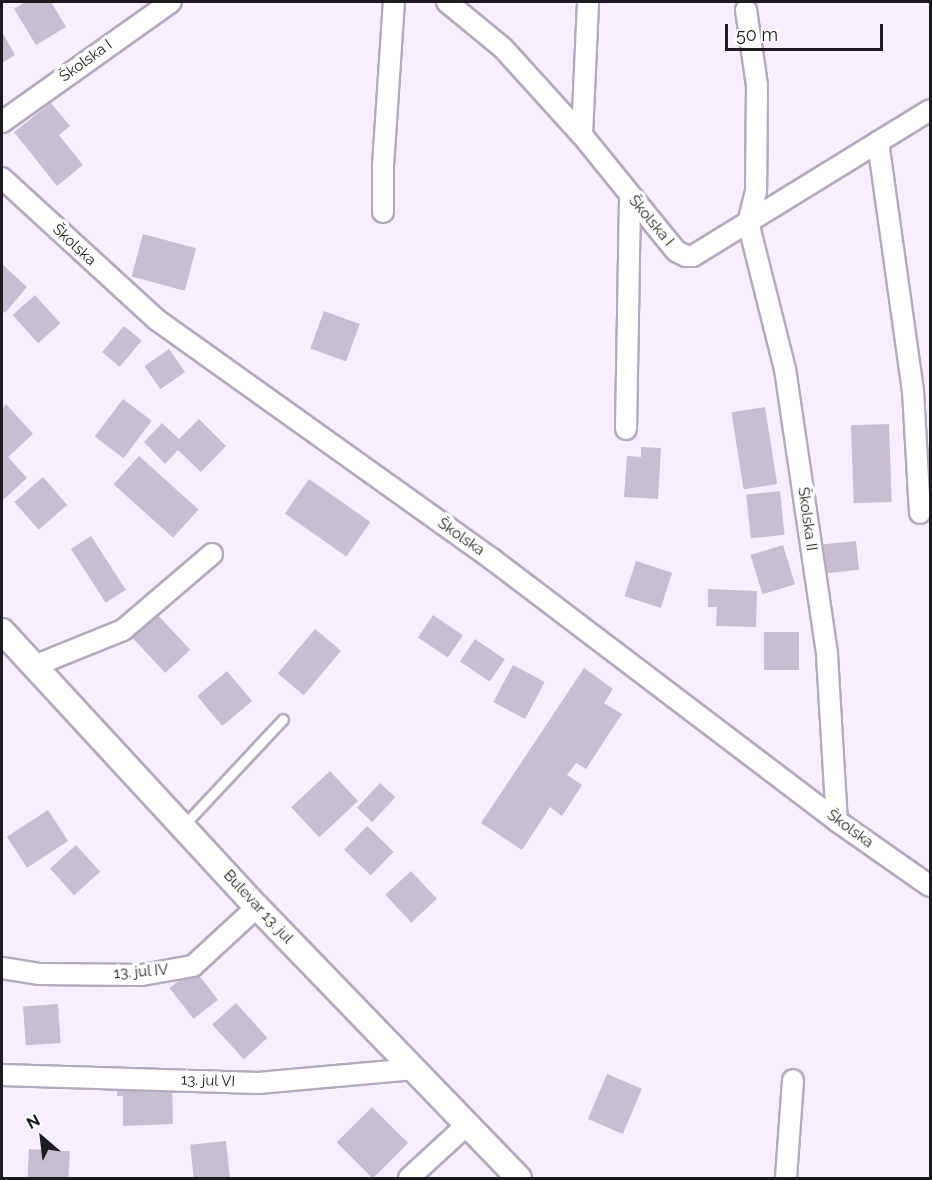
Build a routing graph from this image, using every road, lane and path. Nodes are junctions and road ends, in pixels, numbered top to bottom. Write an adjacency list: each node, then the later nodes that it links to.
1 (171, 2): 7 (street, Školska I)
2 (394, 2): 12 (street)
3 (447, 2): 8 (street, Školska I)
4 (588, 2): 8 (street)
5 (746, 10): 13 (street)
6 (930, 110): 9 (street, Školska I)
7 (2, 122)
8 (582, 135): 11 (street, Školska I)
9 (878, 142): 13 (street, Školska I); 15 (street)
10 (2, 178): 20 (street, Školska)
11 (630, 196): 13 (street, Školska I); 14 (street)
12 (383, 212)
13 (748, 222): 20 (street, Školska II)
14 (626, 429)
15 (920, 513)
16 (212, 554): 18 (street)
17 (2, 630): 18 (street, Bulevar 13. jul)
18 (34, 666): 21 (street, Bulevar 13. jul)
19 (283, 719): 21 (lane)
20 (837, 820): 22 (street, Školska)
21 (183, 826): 23 (street, Bulevar 13. jul)
22 (930, 886)
23 (257, 907): 24 (street, 13. jul IV); 25 (street, Bulevar 13. jul)
24 (2, 968)
25 (414, 1069): 26 (street, 13. jul VI); 28 (street, Bulevar 13. jul)
26 (2, 1076)
27 (793, 1080): 31 (street)
28 (468, 1124): 29 (street); 30 (street, Bulevar 13. jul)
29 (409, 1179)
30 (519, 1179)
31 (786, 1179)

